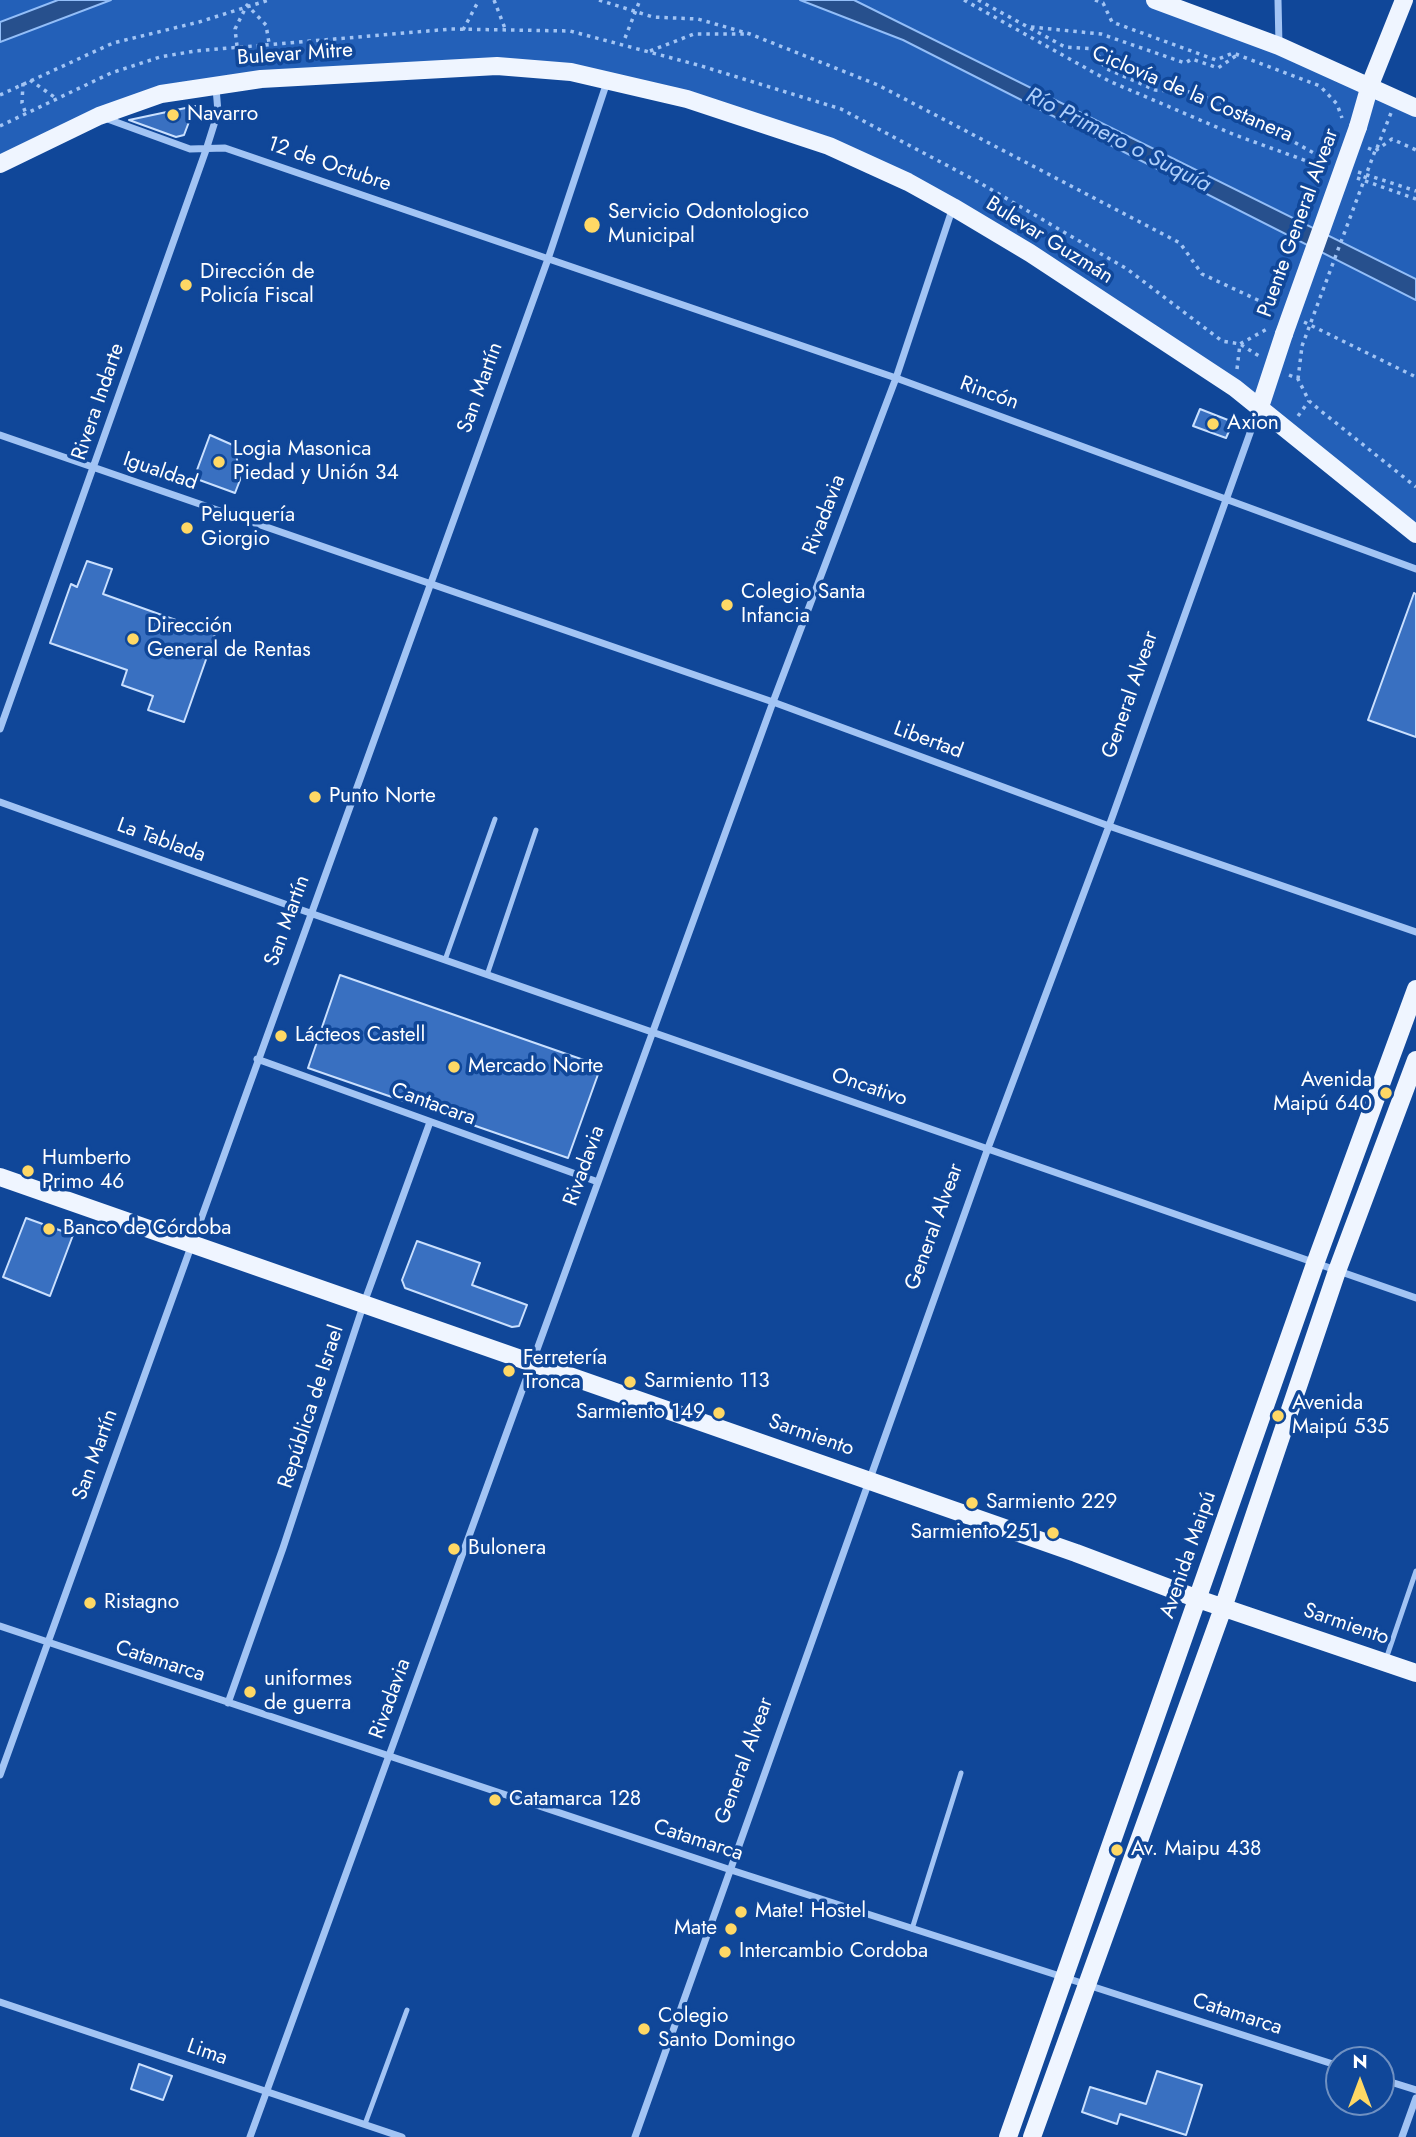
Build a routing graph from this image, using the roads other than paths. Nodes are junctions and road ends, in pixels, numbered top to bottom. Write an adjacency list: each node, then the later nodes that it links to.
1 (1155, 0): 4 (main road)
2 (1278, 0): 4 (street)
3 (1404, 0): 7 (main road)
4 (1279, 46): 7 (main road)
5 (608, 79): 6 (main road, Bulevar Mitre); 12 (main road, Bulevar Guzmán); 13 (street, San Martín)
6 (215, 84): 9 (main road, Bulevar Mitre); 10 (street, Rivera Indarte)
7 (1370, 85): 8 (main road); 14 (main road, Puente General Alvear, bridge)
8 (1416, 108)
9 (99, 116): 10 (street, 12 de Octubre); 11 (main road, Bulevar Mitre)
10 (206, 150): 13 (street, 12 de Octubre); 18 (street, Rivera Indarte)
11 (0, 164)
12 (953, 207): 15 (street, Rivadavia); 16 (main road, Bulevar Guzmán)
13 (548, 259): 15 (street, Rincón); 22 (street, San Martín)
14 (1277, 329): 16 (main road, General Alvear)
15 (896, 378): 19 (street, Rincón); 23 (street, Rivadavia)
16 (1260, 407): 19 (street, General Alvear); 20 (main road, Bulevar Guzmán)
17 (0, 435): 18 (street, Igualdad)
18 (94, 467): 22 (street, Igualdad); 24 (street, Rivera Indarte)
19 (1224, 499): 21 (street, Rincón); 27 (street, General Alvear)
20 (1416, 534)
21 (1416, 569)
22 (429, 582): 23 (street, Libertad); 29 (street, San Martín)
23 (773, 702): 27 (street, Libertad); 34 (street, Rivadavia)
24 (0, 729)
25 (0, 802): 29 (street, La Tablada)
26 (495, 819): 31 (lane)
27 (1109, 826): 30 (street, Libertad); 38 (street, General Alvear)
28 (536, 830): 32 (lane)
29 (310, 913): 31 (street, Oncativo); 35 (street, San Martín)
30 (1416, 932)
31 (445, 960): 32 (street, Oncativo)
32 (488, 975): 34 (street, Oncativo)
33 (1416, 989): 42 (main road, Avenida Maipú)
34 (653, 1032): 38 (street, Oncativo); 40 (street, Rivadavia)
35 (257, 1059): 37 (street, Cantacara); 41 (street, San Martín)
36 (1416, 1060): 43 (main road)
37 (430, 1122): 40 (street, Cantacara); 45 (street, República de Israel)
38 (988, 1148): 42 (street, Oncativo); 47 (street, General Alvear)
39 (0, 1177): 41 (main road, Sarmiento)
40 (598, 1182): 46 (street, Rivadavia)
41 (191, 1242): 45 (main road, Sarmiento); 52 (street, San Martín)
42 (1315, 1264): 43 (street, Oncativo); 49 (main road, Avenida Maipú)
43 (1337, 1271): 44 (street, Oncativo); 50 (main road)
44 (1416, 1298)
45 (364, 1303): 46 (main road, Sarmiento); 55 (street, República de Israel)
46 (532, 1362): 47 (main road, Sarmiento); 56 (street, Rivadavia)
47 (869, 1481): 49 (main road, Sarmiento); 59 (street, General Alvear)
48 (1416, 1571): 53 (lane)
49 (1198, 1599): 50 (main road, Sarmiento); 61 (main road, Avenida Maipú)
50 (1223, 1608): 53 (main road, Sarmiento); 62 (main road)
51 (0, 1626): 52 (street, Catamarca)
52 (48, 1643): 55 (street, Catamarca); 58 (street, San Martín)
53 (1385, 1662): 54 (main road, Sarmiento)
54 (1416, 1673)
55 (228, 1703): 56 (street, Catamarca)
56 (389, 1756): 59 (street, Catamarca); 68 (street, Rivadavia)
57 (961, 1773): 60 (lane)
58 (0, 1775)
59 (730, 1870): 60 (street, Catamarca); 73 (street, General Alvear)
60 (912, 1929): 61 (street, Catamarca)
61 (1064, 1978): 62 (street, Catamarca); 74 (main road, Avenida Maipú)
62 (1086, 1984): 65 (street, Catamarca); 75 (main road)
63 (0, 2002): 68 (street, Lima)
64 (407, 2010): 70 (lane)
65 (1325, 2061)
66 (1395, 2083): 67 (street)
67 (1416, 2090)
68 (267, 2092): 70 (street, Lima); 71 (street, Rivadavia)
69 (1416, 2098): 76 (street)
70 (365, 2124): 72 (street, Lima)
71 (250, 2137)
72 (402, 2137)
73 (635, 2137)
74 (1008, 2137)
75 (1032, 2137)
76 (1402, 2137)

